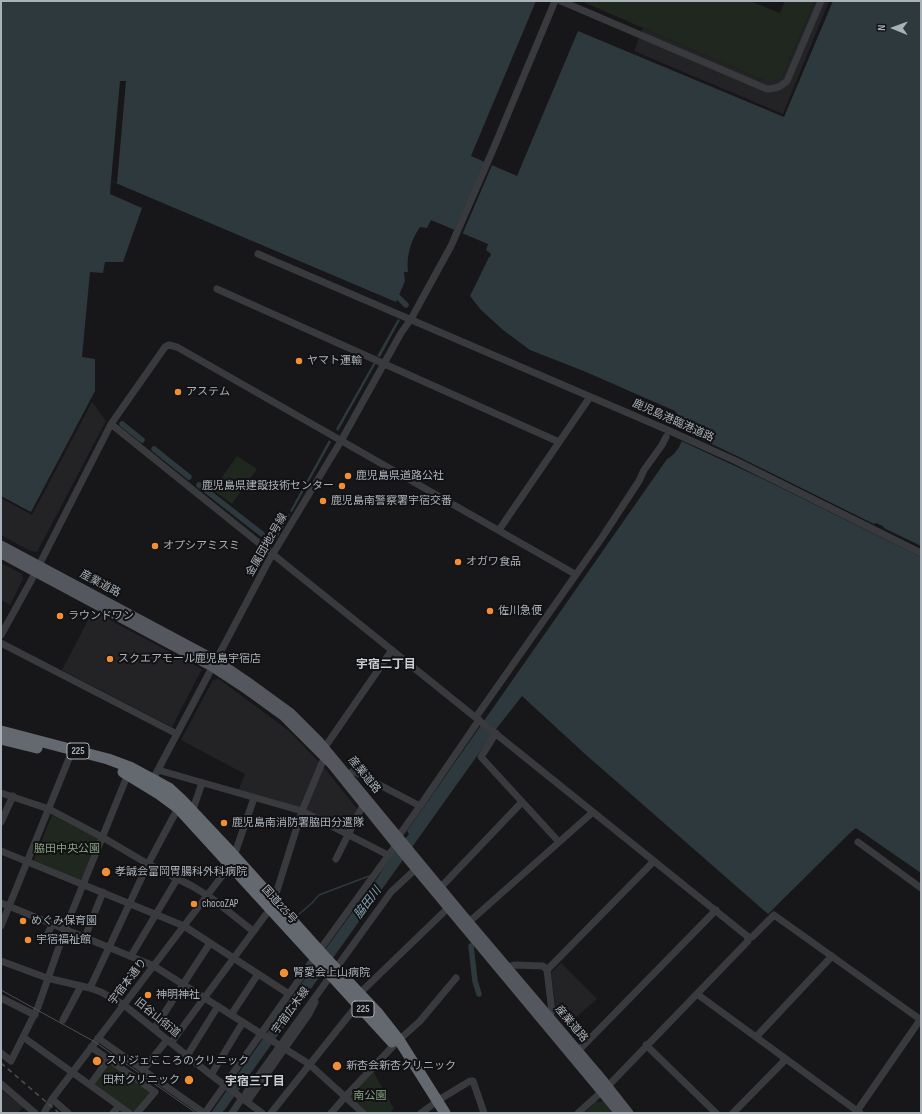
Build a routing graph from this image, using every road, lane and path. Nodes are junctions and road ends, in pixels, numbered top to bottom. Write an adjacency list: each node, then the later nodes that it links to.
1 (555, 1): 6 (street, 金属団地2号線)
2 (561, 1): 3 (street)
3 (821, 1)
4 (258, 254): 6 (street, 鹿児島港臨港道路)
5 (217, 289): 7 (street)
6 (411, 319): 7 (street, 金属団地2号線); 8 (street, 鹿児島港臨港道路)
7 (383, 363): 11 (street, 金属団地2号線); 12 (street)
8 (590, 397): 12 (street); 15 (street, 鹿児島港臨港道路)
9 (111, 424): 11 (street); 17 (street); 18 (street)
10 (666, 437): 19 (street)
11 (341, 441): 13 (street); 17 (street, 金属団地2号線)
12 (559, 442): 13 (street)
13 (499, 530): 19 (street)
14 (1, 545): 18 (main road, 産業道路)
15 (921, 553)
16 (1, 554): 18 (main road, 産業道路)
17 (273, 554): 22 (street); 23 (street, 金属団地2号線)
18 (37, 569): 20 (street); 23 (main road, 産業道路)
19 (575, 574): 24 (street)
20 (1, 635)
21 (1, 643): 27 (street)
22 (392, 650): 24 (street); 29 (street)
23 (214, 664): 27 (street, 金属団地2号線); 29 (main road, 産業道路); 31 (main road, 産業道路)
24 (479, 719): 26 (street); 41 (street)
25 (1, 731): 34 (highway, 国道225号 / 225)
26 (495, 732): 39 (street); 46 (street)
27 (177, 734): 34 (street, 金属団地2号線)
28 (1, 739): 30 (highway, 国道225号 / 225)
29 (325, 747): 33 (main road, 産業道路)
30 (70, 756): 32 (highway, 国道225号 / 225); 43 (street)
31 (325, 758): 40 (main road, 産業道路); 44 (street)
32 (128, 774): 34 (highway, 国道225号 / 225); 49 (street)
33 (349, 775): 41 (street); 50 (main road, 産業道路)
34 (153, 778): 35 (street); 42 (highway, 国道225号 / 225); 45 (highway, 国道225号 / 225)
35 (202, 783): 38 (street); 45 (street)
36 (1, 793): 37 (street)
37 (12, 796): 43 (street); 47 (street)
38 (254, 798): 44 (street); 56 (street, 宇宿本通り)
39 (522, 802): 51 (street); 63 (street)
40 (363, 805): 48 (street); 50 (main road, 産業道路)
41 (420, 806): 50 (street)
42 (178, 808): 56 (highway, 国道225号 / 225); 59 (street)
43 (49, 809): 49 (street); 58 (street)
44 (302, 811): 48 (street); 69 (street)
45 (192, 812): 56 (highway, 国道225号 / 225)
46 (593, 812): 51 (street); 57 (street)
47 (1, 822)
48 (348, 834): 54 (street); 55 (street)
49 (102, 837): 59 (street); 62 (street)
50 (398, 841): 54 (street); 60 (main road, 産業道路)
51 (559, 842): 74 (street)
52 (858, 842): 64 (street)
53 (1, 851): 58 (street)
54 (388, 854): 85 (street)
55 (336, 859)
56 (232, 860): 66 (street, 宇宿本通り); 69 (highway, 国道225号 / 225)
57 (654, 861): 72 (street); 93 (street)
58 (28, 862): 62 (street); 70 (street)
59 (148, 864): 61 (street); 68 (street)
60 (418, 866): 63 (main road, 産業道路); 71 (main road, 産業道路); 92 (street, 宇宿広木線)
61 (177, 879): 66 (street); 73 (street)
62 (83, 884): 65 (street); 78 (street)
63 (441, 888): 74 (main road, 産業道路)
64 (921, 888)
65 (103, 892): 68 (street); 80 (street)
66 (207, 895): 77 (street, 宇宿本通り); 79 (street)
67 (1, 903): 70 (street)
68 (129, 904): 73 (street); 84 (street)
69 (272, 905): 79 (street); 85 (highway, 国道225号 / 225)
70 (10, 906): 75 (street); 76 (street)
71 (448, 908): 105 (street); 136 (main road, 産業道路)
72 (716, 910): 81 (street); 124 (street)
73 (156, 915): 77 (street); 86 (street)
74 (469, 922): 91 (main road, 産業道路)
75 (53, 924): 78 (street); 82 (street)
76 (1, 926)
77 (184, 926): 83 (street); 90 (street, 宇宿本通り)
78 (65, 928): 80 (street); 95 (street)
79 (253, 931): 88 (street)
80 (85, 937): 84 (street)
81 (748, 938): 87 (street); 101 (street)
82 (45, 939)
83 (210, 943): 88 (street); 97 (street)
84 (110, 946): 86 (street); 99 (street)
85 (318, 955): 92 (highway, 国道225号 / 225); 100 (street)
86 (132, 956): 90 (street)
87 (832, 956): 112 (street); 117 (street)
88 (233, 958): 94 (street); 103 (street)
89 (1, 961): 95 (street, 旧谷山街道)
90 (154, 966): 97 (street); 106 (street, 宇宿本通り)
91 (507, 967): 93 (street); 110 (main road, 産業道路)
92 (331, 969): 104 (street, 宇宿広木線); 105 (highway, 国道225号 / 225)
93 (547, 970): 110 (street)
94 (258, 974): 100 (street); 109 (street)
95 (48, 978): 98 (street, 旧谷山街道); 108 (street)
96 (456, 978): 120 (street)
97 (183, 984): 103 (street); 114 (street)
98 (81, 986): 99 (street, 旧谷山街道); 111 (street)
99 (90, 988): 106 (street, 旧谷山街道)
100 (289, 994): 115 (street)
101 (697, 994): 117 (street); 121 (street)
102 (1, 998): 108 (street)
103 (205, 998): 107 (street); 119 (street)
104 (314, 998): 123 (street); 137 (street, 宇宿広木線)
105 (359, 998): 120 (highway, 国道225号 / 225); 129 (street)
106 (124, 1005): 114 (street, 旧谷山街道); 118 (street, 宇宿本通り)
107 (218, 1006): 109 (street); 126 (street)
108 (34, 1015): 116 (street)
109 (231, 1015): 113 (street)
110 (549, 1016): 124 (main road, 産業道路)
111 (63, 1020)
112 (921, 1020): 142 (street)
113 (243, 1022): 115 (street); 132 (street)
114 (154, 1029): 119 (street, 旧谷山街道)
115 (263, 1035): 123 (street); 135 (street)
116 (23, 1037): 125 (street); 131 (street)
117 (756, 1037): 127 (street)
118 (98, 1038): 122 (street, 宇宿本通り); 130 (street)
119 (169, 1042): 126 (street, 旧谷山街道); 130 (street)
120 (397, 1043): 138 (street); 141 (highway, 国道225号 / 225)
121 (646, 1045): 136 (street); 161 (street)
122 (91, 1047): 128 (street); 131 (street, 宇宿本通り)
123 (284, 1049): 129 (street); 137 (street)
124 (578, 1051): 136 (main road, 産業道路)
125 (1, 1052)
126 (187, 1056): 132 (street, 旧谷山街道)
127 (786, 1059): 142 (street); 162 (street)
128 (108, 1060): 134 (street); 148 (street)
129 (309, 1064): 138 (street); 152 (street)
130 (143, 1070): 149 (street)
131 (72, 1072): 134 (street); 139 (street, 宇宿本通り)
132 (211, 1075): 135 (street, 旧谷山街道)
133 (1, 1084): 143 (street)
134 (90, 1085): 140 (street)
135 (227, 1087): 137 (street, 旧谷山街道); 149 (street)
136 (605, 1088): 158 (street); 159 (main road, 産業道路); 160 (main road, 産業道路)
137 (243, 1097): 150 (street); 151 (street, 旧谷山街道)
138 (344, 1097): 153 (street); 154 (street)
139 (52, 1099): 144 (street, 宇宿本通り); 145 (street)
140 (119, 1106): 146 (street); 147 (street)
141 (435, 1106): 155 (street); 156 (highway, 国道225号 / 225); 157 (street)
142 (859, 1112)
143 (36, 1113)
144 (45, 1113)
145 (68, 1113)
146 (113, 1113)
147 (129, 1113)
148 (137, 1113)
149 (205, 1113)
150 (232, 1113)
151 (262, 1113)
152 (271, 1113)
153 (332, 1113)
154 (362, 1113)
155 (421, 1113)
156 (445, 1113)
157 (484, 1113)
158 (579, 1113)
159 (619, 1113)
160 (629, 1113)
161 (716, 1113)
162 (733, 1113)

